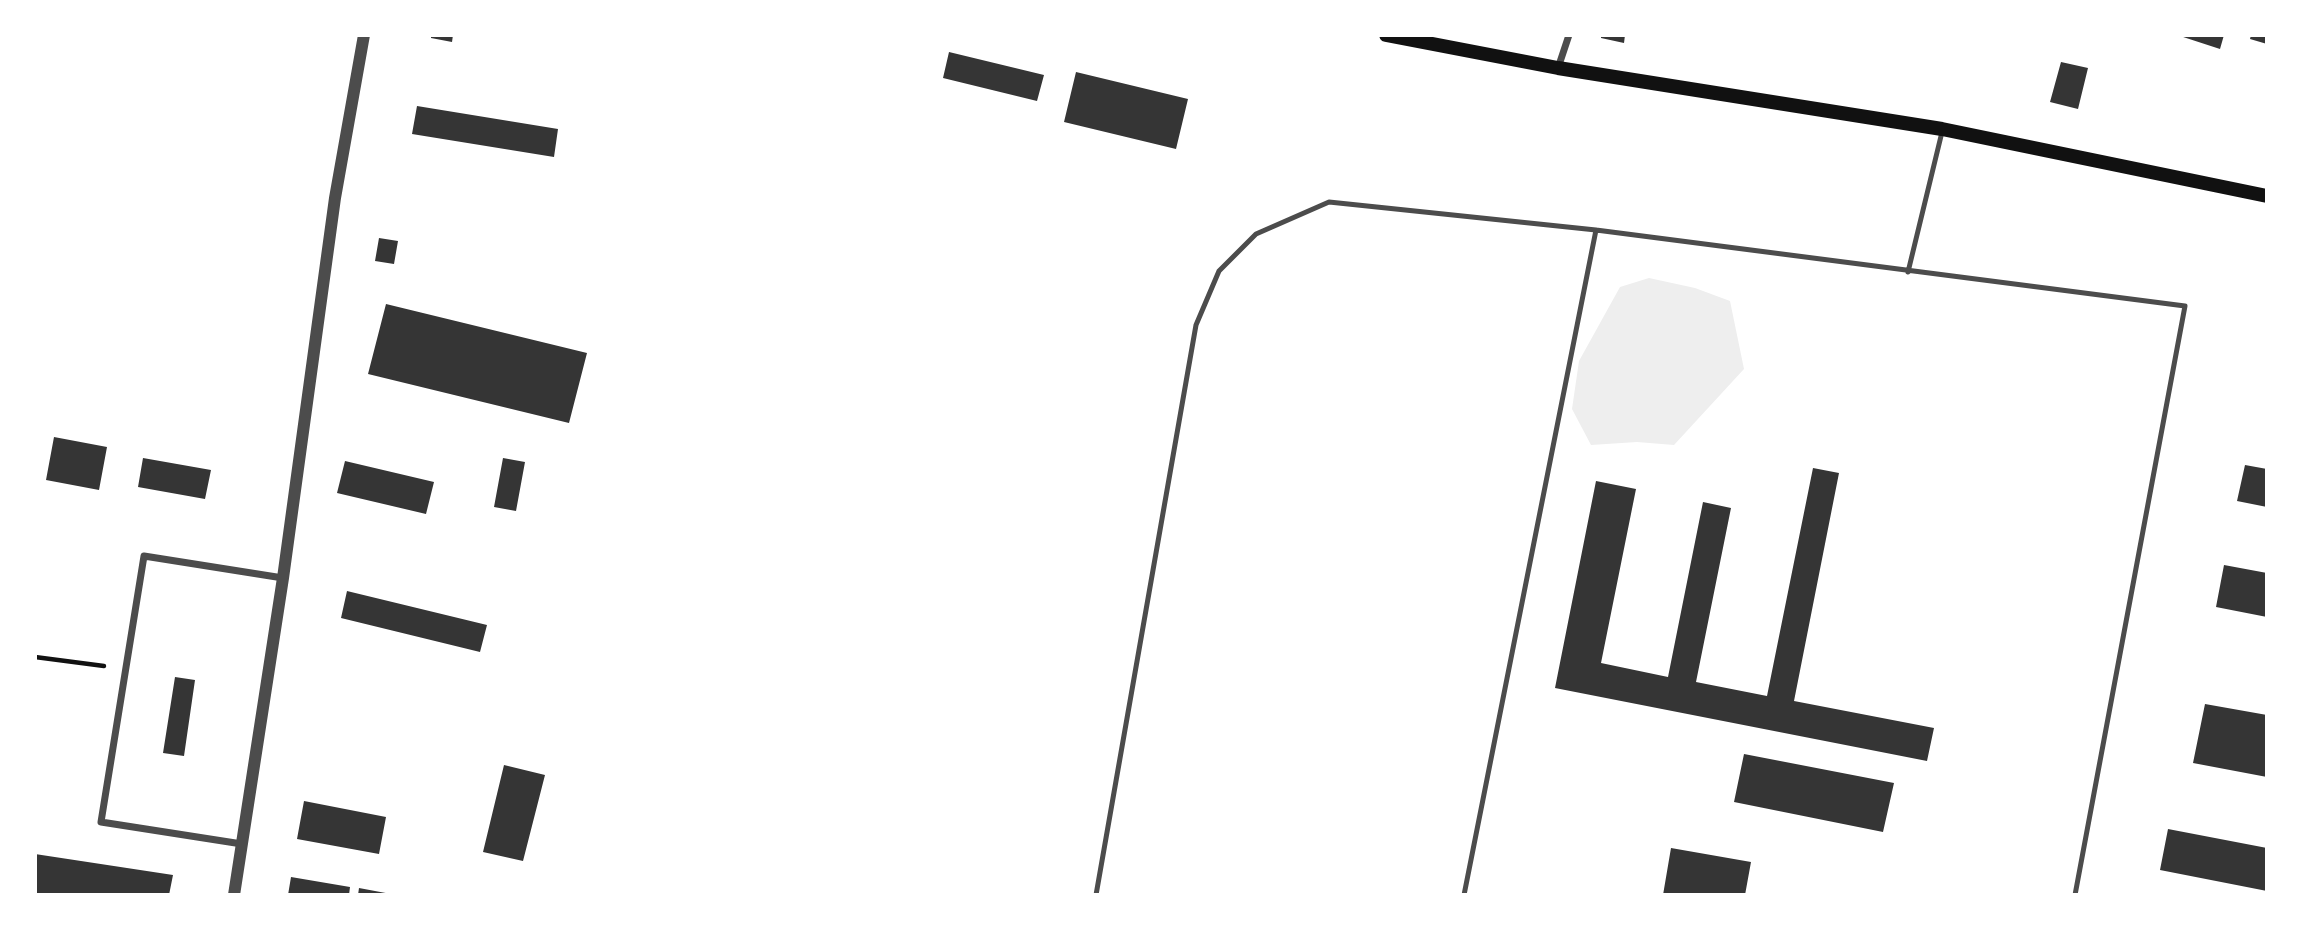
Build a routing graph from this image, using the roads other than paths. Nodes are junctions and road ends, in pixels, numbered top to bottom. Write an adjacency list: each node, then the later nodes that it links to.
1 (364, 35): 9 (street)
2 (1386, 35): 4 (main road)
3 (1569, 35): 4 (street)
4 (1558, 68): 5 (main road)
5 (1942, 129): 6 (main road); 8 (lane)
6 (2267, 196)
7 (1596, 230): 8 (lane); 12 (lane); 13 (lane)
8 (1909, 272): 14 (lane)
9 (283, 578): 10 (street); 10 (street)
10 (242, 844): 11 (street)
11 (234, 895)
12 (1096, 895)
13 (1464, 895)
14 (2075, 895)

